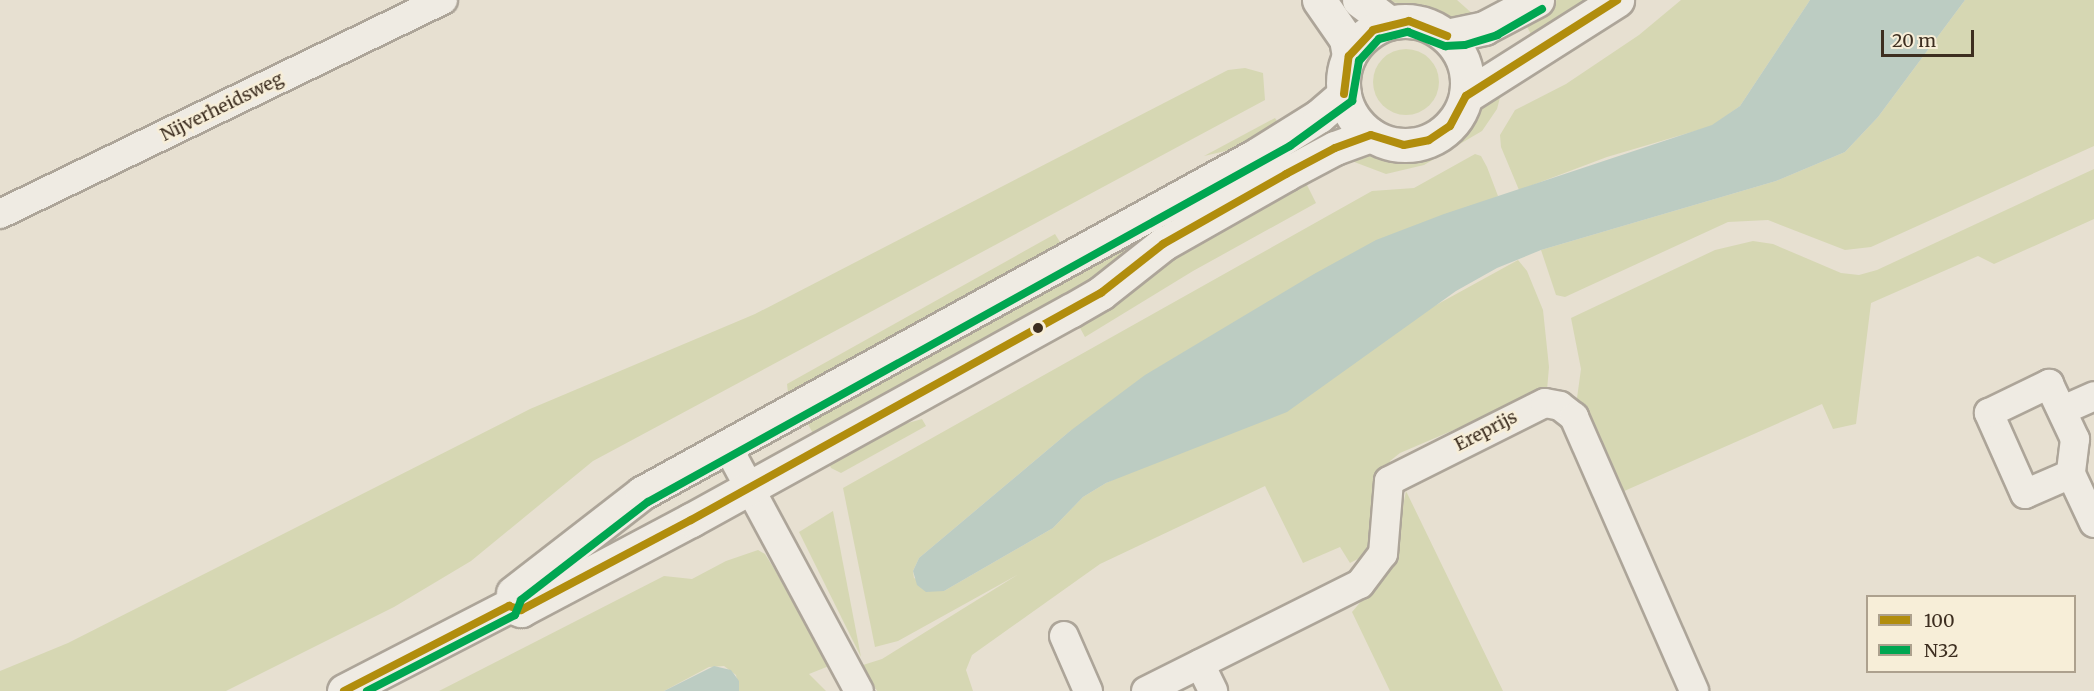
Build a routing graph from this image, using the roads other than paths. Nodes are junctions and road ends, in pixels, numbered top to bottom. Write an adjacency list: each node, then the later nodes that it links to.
1 (443, 0): 12 (street, Nijverheidsweg)
2 (1319, 0): 8 (street)
3 (1359, 0): 6 (street)
4 (1537, 0): 7 (street)
5 (1617, 0): 10 (street)
6 (1389, 23): 7 (street); 8 (street)
7 (1447, 36): 10 (street)
8 (1349, 56): 9 (street)
9 (1344, 94): 11 (street); 15 (street)
10 (1466, 96): 11 (street)
11 (1371, 135): 17 (street)
12 (0, 214)
13 (2094, 396): 14 (street)
14 (2063, 410): 16 (street); 16 (street)
15 (727, 446): 17 (street); 19 (street)
16 (2070, 474): 18 (street)
17 (749, 488): 19 (street); 23 (street)
18 (2094, 523)
19 (509, 606): 22 (street)
20 (1064, 636): 24 (street)
21 (1200, 664): 25 (street, Ereprijs); 26 (street); 27 (street, Ereprijs)
22 (344, 691)
23 (859, 691)
24 (1088, 691)
25 (1146, 691)
26 (1213, 691)
27 (1694, 691)

